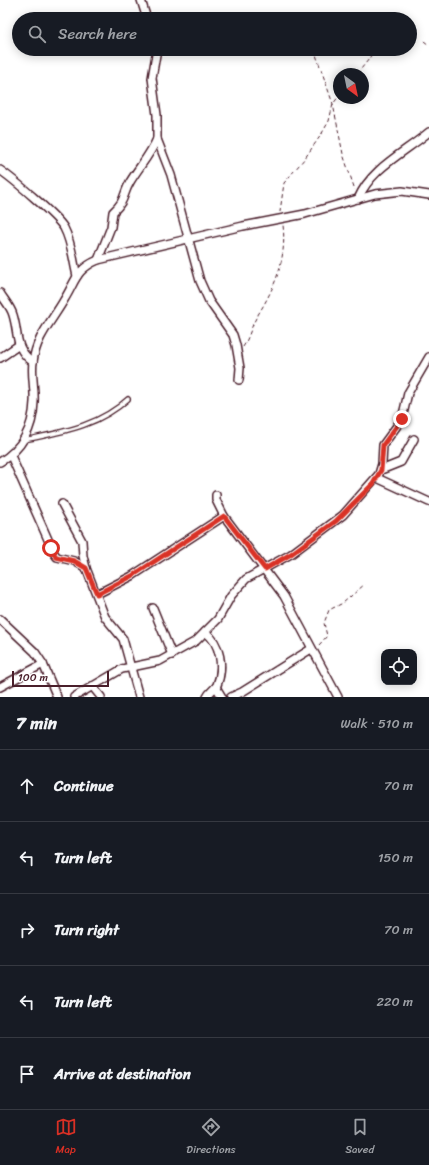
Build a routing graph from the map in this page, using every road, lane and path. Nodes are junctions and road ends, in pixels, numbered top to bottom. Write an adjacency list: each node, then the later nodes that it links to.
1 (141, 0): 2 (street)
2 (145, 12)
3 (424, 41): 4 (path)
4 (429, 45)
5 (156, 56): 11 (street)
6 (316, 56): 9 (path)
7 (370, 56): 8 (path)
8 (362, 68)
9 (333, 104): 14 (path); 15 (path)
10 (429, 132): 14 (street)
11 (157, 139): 16 (street); 17 (street)
12 (0, 170): 18 (street)
13 (429, 194): 14 (street)
14 (358, 199): 15 (street)
15 (281, 219): 16 (street); 21 (path)
16 (188, 239): 17 (street); 21 (street)
17 (98, 260): 18 (street)
18 (77, 276): 24 (street)
19 (0, 293): 20 (street)
20 (19, 345): 23 (street); 24 (street)
21 (239, 355): 25 (street)
22 (429, 357): 31 (street)
23 (0, 358)
24 (33, 362): 28 (street)
25 (238, 380)
26 (128, 400): 28 (lane)
27 (414, 439): 31 (street)
28 (25, 440): 29 (street)
29 (10, 456): 30 (street); 37 (street)
30 (0, 462)
31 (381, 470): 32 (street)
32 (377, 478): 34 (street); 38 (street)
33 (216, 495): 36 (street)
34 (429, 502)
35 (62, 504): 37 (street)
36 (224, 516): 38 (street); 40 (street)
37 (86, 568): 40 (street)
38 (265, 569): 43 (street); 44 (street)
39 (365, 584): 44 (path)
40 (97, 594): 47 (street)
41 (153, 608): 45 (street)
42 (0, 619): 46 (street)
43 (205, 632): 45 (street); 50 (street)
44 (311, 649): 57 (street); 58 (street)
45 (172, 655): 47 (street)
46 (43, 664): 49 (street); 51 (street)
47 (131, 668): 48 (street); 54 (street)
48 (92, 686): 52 (street); 53 (street)
49 (0, 687)
50 (216, 687): 55 (street); 56 (street)
51 (57, 697)
52 (74, 697)
53 (101, 697)
54 (139, 697)
55 (207, 697)
56 (222, 697)
57 (231, 697)
58 (338, 697)

